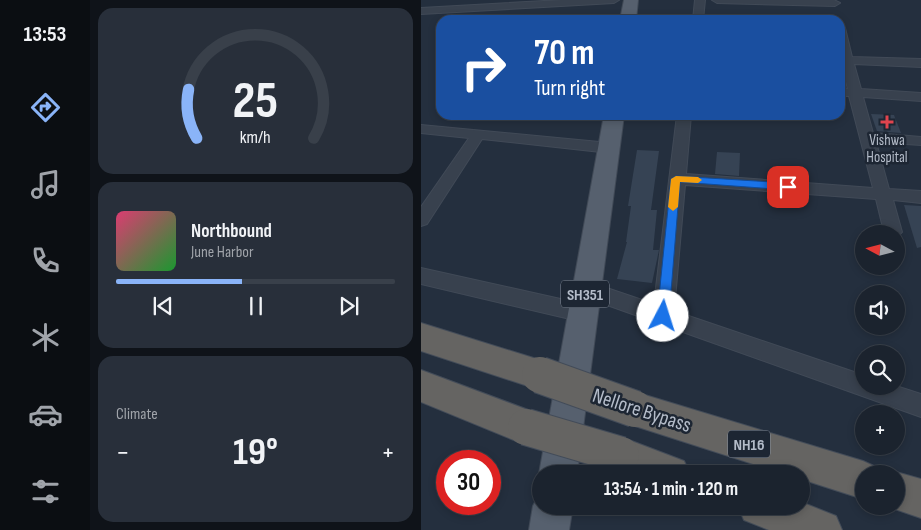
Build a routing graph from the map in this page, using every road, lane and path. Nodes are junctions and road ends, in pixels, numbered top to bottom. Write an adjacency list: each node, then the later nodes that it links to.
1 (614, 0): 6 (street)
2 (631, 0): 7 (main road)
3 (700, 0): 8 (street)
4 (717, 0): 5 (street)
5 (835, 5)
6 (421, 11)
7 (629, 15)
8 (698, 15)
9 (845, 52): 10 (street)
10 (847, 60): 11 (street); 13 (street)
11 (921, 63)
12 (845, 92): 13 (street)
13 (855, 93): 14 (street); 19 (street)
14 (921, 97)
15 (613, 120): 21 (main road, SH351)
16 (682, 120): 22 (street)
17 (421, 129): 18 (street)
18 (478, 134): 21 (street); 25 (street)
19 (867, 138): 20 (street); 23 (street)
20 (921, 141)
21 (610, 148): 28 (main road, SH351)
22 (676, 179): 23 (street); 29 (street)
23 (882, 193): 24 (street); 26 (street)
24 (921, 197)
25 (421, 220)
26 (891, 225)
27 (421, 276): 28 (street)
28 (584, 301): 29 (street); 33 (main road, SH351)
29 (664, 317): 32 (street)
30 (421, 337): 35 (highway, Nellore Bypass / NH16, bridge)
31 (421, 386): 34 (highway, bridge)
32 (921, 406)
33 (559, 465)
34 (646, 465)
35 (855, 478)
36 (905, 494): 37 (highway)
37 (921, 499)
38 (552, 515): 40 (main road)
39 (782, 515): 41 (highway)
40 (549, 530)
41 (822, 530)

